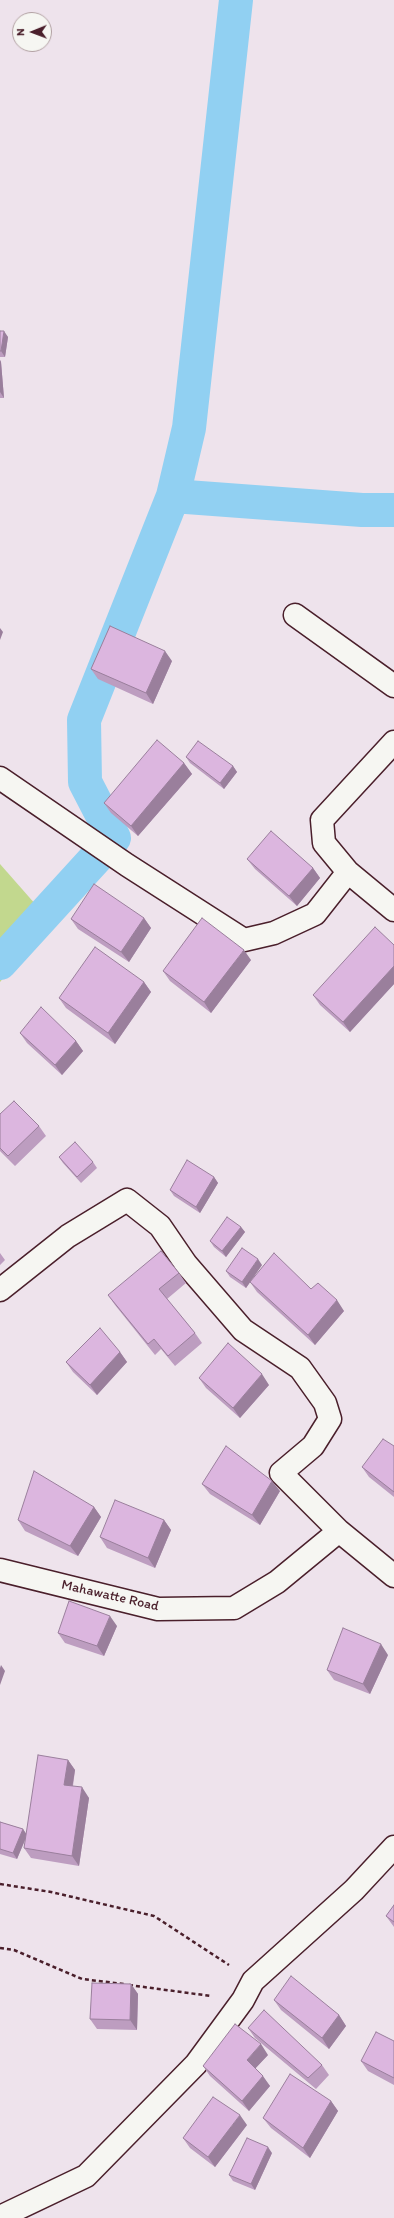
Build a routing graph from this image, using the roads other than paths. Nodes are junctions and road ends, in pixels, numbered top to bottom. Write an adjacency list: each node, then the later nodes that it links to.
1 (295, 615): 2 (street)
2 (394, 686)
3 (394, 742): 5 (street)
4 (0, 778): 5 (street)
5 (348, 872): 6 (street)
6 (394, 910)
7 (0, 1290): 8 (street)
8 (340, 1530): 9 (street, Mahawatte Road); 10 (street)
9 (0, 1570)
10 (394, 1576)
11 (394, 1847): 12 (street)
12 (0, 2217)

